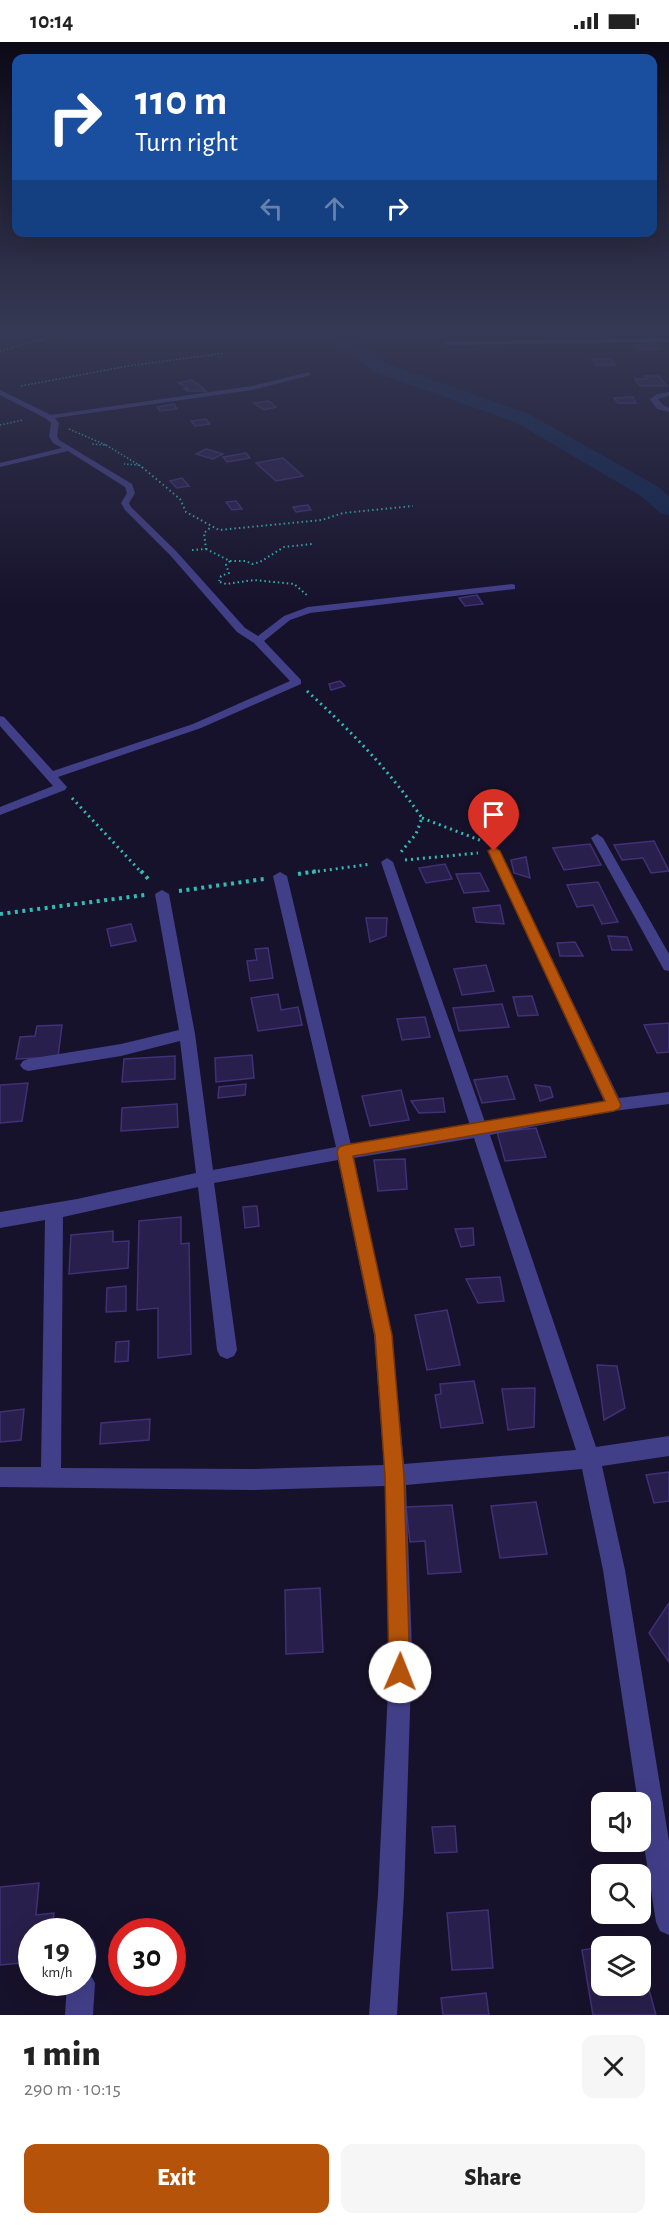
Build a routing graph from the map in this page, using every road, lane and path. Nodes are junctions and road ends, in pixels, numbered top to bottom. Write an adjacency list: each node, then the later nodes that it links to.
1 (54, 422): 2 (street)
2 (68, 449): 3 (street); 9 (street)
3 (0, 465)
4 (139, 465): 6 (path)
5 (413, 506): 6 (path)
6 (212, 527): 8 (path)
7 (312, 544): 10 (path)
8 (206, 549): 9 (path); 10 (path)
9 (173, 554): 12 (street)
10 (230, 561): 11 (path)
11 (219, 582): 12 (path); 14 (path)
12 (202, 586): 15 (street)
13 (512, 587): 14 (street)
14 (318, 609): 15 (street)
15 (258, 641): 16 (street)
16 (297, 682): 18 (street); 21 (path)
17 (0, 719): 18 (street)
18 (51, 776): 19 (street)
19 (61, 787): 20 (street); 26 (path)
20 (0, 812)
21 (422, 818): 23 (path); 24 (path)
22 (597, 838): 28 (street)
23 (494, 851): 24 (path); 32 (street)
24 (387, 862): 25 (path); 33 (street)
25 (280, 876): 26 (path); 34 (street)
26 (162, 894): 27 (path); 29 (street)
27 (0, 914)
28 (669, 966)
29 (187, 1034): 30 (street); 35 (street)
30 (28, 1065)
31 (669, 1098): 32 (street)
32 (614, 1105): 33 (street)
33 (480, 1130): 34 (street); 40 (street)
34 (345, 1152): 35 (street); 41 (street)
35 (204, 1179): 36 (street); 38 (street)
36 (54, 1213): 37 (street); 43 (street)
37 (0, 1220)
38 (227, 1350)
39 (669, 1446): 40 (street)
40 (590, 1460): 41 (street); 44 (street)
41 (395, 1476): 43 (street); 47 (street)
42 (0, 1477): 43 (street)
43 (51, 1478)
44 (669, 1922)
45 (80, 1996): 46 (street)
46 (79, 2015)
47 (383, 2015)

